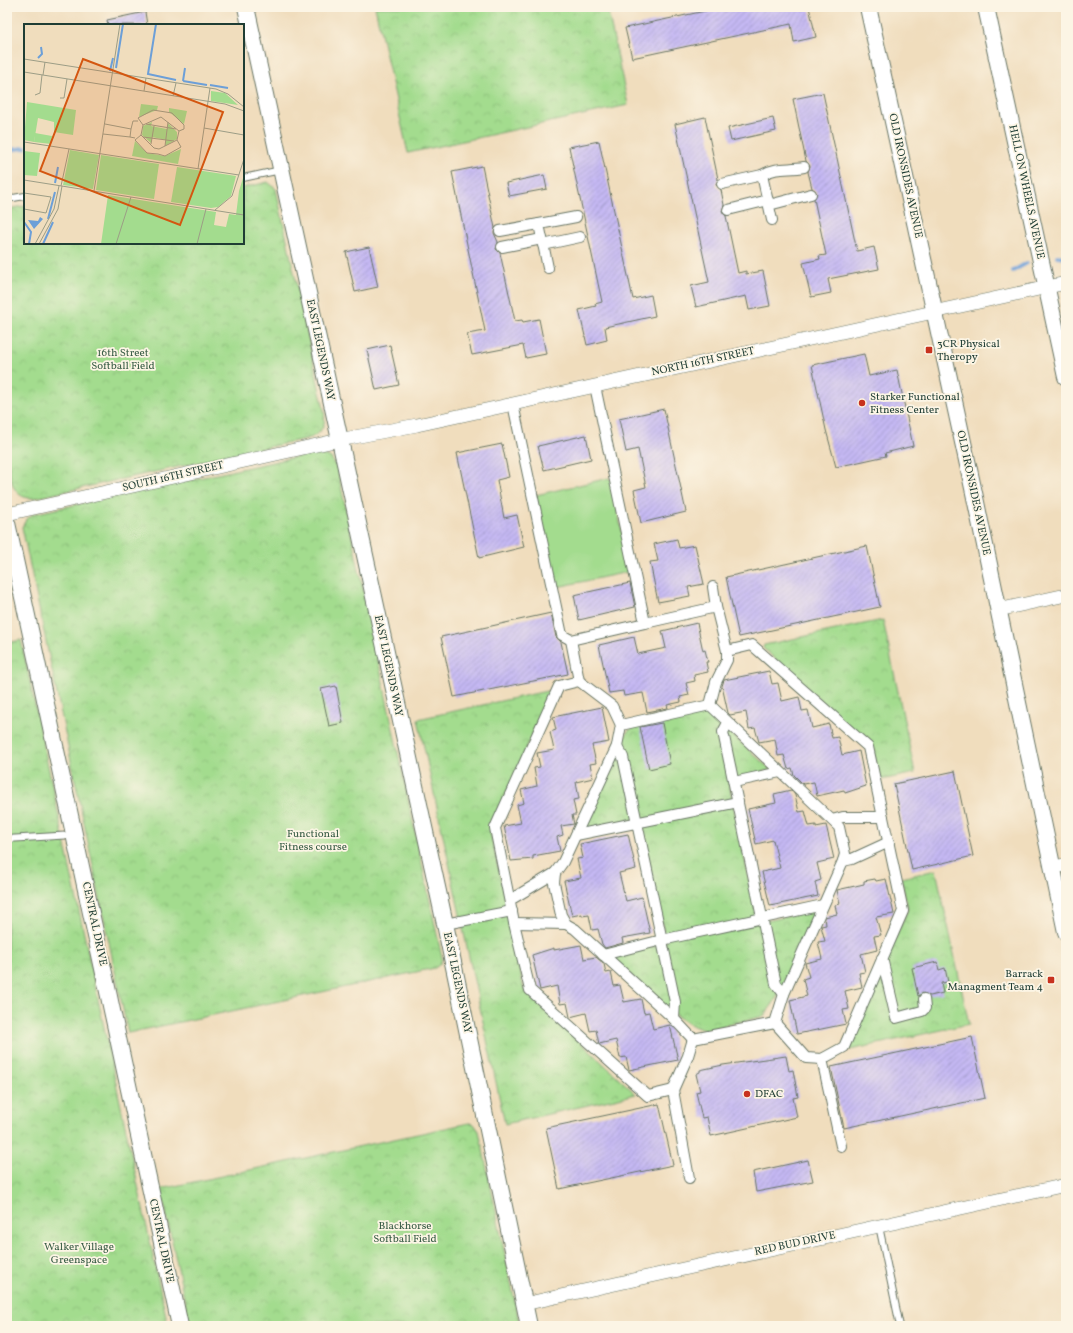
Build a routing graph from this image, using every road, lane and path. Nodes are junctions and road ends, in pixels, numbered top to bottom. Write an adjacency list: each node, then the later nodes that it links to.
1 (246, 7): 5 (street, EAST LEGENDS WAY)
2 (868, 7): 24 (street, OLD IRONSIDES AVENUE)
3 (986, 7): 23 (street, HELL ON WHEELS AVENUE)
4 (804, 167): 6 (street)
5 (281, 170): 7 (lane); 28 (street, EAST LEGENDS WAY)
6 (762, 175): 8 (street); 12 (street)
7 (244, 178)
8 (722, 184)
9 (811, 194): 12 (street)
10 (24, 196): 11 (lane)
11 (7, 199)
12 (768, 203): 13 (street); 15 (street)
13 (728, 210)
14 (576, 217): 16 (street)
15 (772, 220)
16 (539, 224): 17 (street); 19 (street)
17 (500, 231)
18 (580, 237): 19 (street)
19 (543, 242): 20 (street); 21 (street)
20 (502, 246)
21 (548, 268)
22 (1066, 283): 23 (street, NORTH 16TH STREET)
23 (1047, 288): 24 (street, NORTH 16TH STREET); 25 (street, HELL ON WHEELS AVENUE)
24 (934, 311): 26 (street, NORTH 16TH STREET); 34 (street, OLD IRONSIDES AVENUE)
25 (1066, 377)
26 (595, 386): 27 (street, NORTH 16TH STREET); 35 (street)
27 (512, 404): 28 (street, NORTH 16TH STREET); 36 (street)
28 (339, 440): 29 (street, SOUTH 16TH STREET); 61 (street, EAST LEGENDS WAY)
29 (7, 514)
30 (7, 522): 49 (street, CENTRAL DRIVE)
31 (713, 586): 33 (street)
32 (1066, 595): 34 (street)
33 (716, 607): 35 (street); 37 (street)
34 (998, 610): 54 (street, OLD IRONSIDES AVENUE)
35 (645, 623): 36 (street)
36 (572, 640): 38 (street)
37 (727, 651): 39 (street); 46 (street)
38 (579, 681): 41 (street); 56 (street)
39 (710, 705): 40 (street); 41 (street)
40 (728, 723): 43 (street); 44 (street)
41 (621, 725): 42 (street)
42 (617, 746): 48 (street); 50 (street)
43 (780, 772): 44 (street); 47 (street)
44 (734, 782): 45 (street)
45 (738, 802): 48 (street); 59 (street)
46 (883, 817): 47 (street); 52 (street)
47 (832, 820): 53 (street)
48 (637, 822): 50 (street); 64 (street)
49 (75, 835): 51 (lane); 79 (street, CENTRAL DRIVE)
50 (576, 835): 55 (street)
51 (7, 840)
52 (889, 842): 53 (street); 66 (street)
53 (843, 861): 57 (street)
54 (1059, 866): 63 (street, OLD IRONSIDES AVENUE)
55 (555, 873): 56 (street); 62 (street)
56 (510, 900): 58 (street)
57 (823, 905): 59 (street); 67 (street)
58 (512, 911): 60 (street); 61 (street)
59 (763, 918): 64 (street); 67 (street)
60 (514, 923): 62 (street); 73 (street)
61 (445, 924): 78 (street, EAST LEGENDS WAY)
62 (566, 924): 65 (street)
63 (1066, 932)
64 (662, 940): 65 (street); 69 (street)
65 (603, 955): 69 (street)
66 (882, 958): 68 (street); 72 (street)
67 (784, 994): 70 (street)
68 (924, 999)
69 (674, 1019): 71 (street)
70 (775, 1023): 71 (street); 72 (street)
71 (693, 1039): 73 (street)
72 (822, 1060): 74 (street)
73 (673, 1090): 75 (street)
74 (841, 1146)
75 (689, 1178)
76 (1066, 1185): 77 (street, RED BUD DRIVE)
77 (879, 1226): 78 (street, RED BUD DRIVE); 81 (lane)
78 (524, 1304): 80 (street, EAST LEGENDS WAY)
79 (180, 1326)
80 (529, 1326)
81 (900, 1326)

